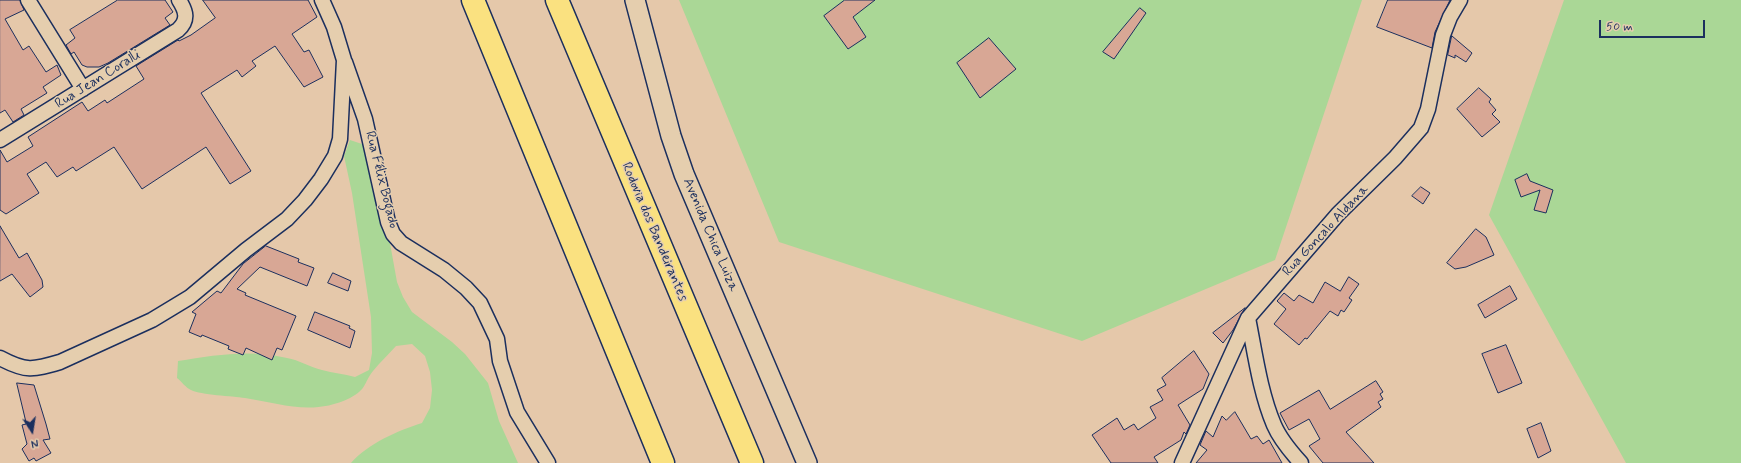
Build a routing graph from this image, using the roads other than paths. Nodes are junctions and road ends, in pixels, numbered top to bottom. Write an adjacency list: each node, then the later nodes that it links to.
1 (28, 0): 9 (street)
2 (322, 0): 8 (street, Rua Félix Bogado)
3 (473, 0): 14 (highway)
4 (557, 0): 15 (highway, Rodovia dos Bandeirantes)
5 (635, 0): 16 (main road, Avenida Chica Luiza)
6 (1460, 0): 11 (street, Rua Goncalo Aldana)
7 (182, 6): 9 (street, Rua Jean Coralli)
8 (344, 60): 12 (street); 13 (street, Rua Félix Bogado)
9 (83, 89): 10 (street, Rua Jean Coralli)
10 (0, 140)
11 (1248, 318): 17 (street, Rua Goncalo Aldana); 18 (street)
12 (0, 358)
13 (548, 463)
14 (663, 463)
15 (752, 463)
16 (807, 463)
17 (1182, 463)
18 (1301, 463)

